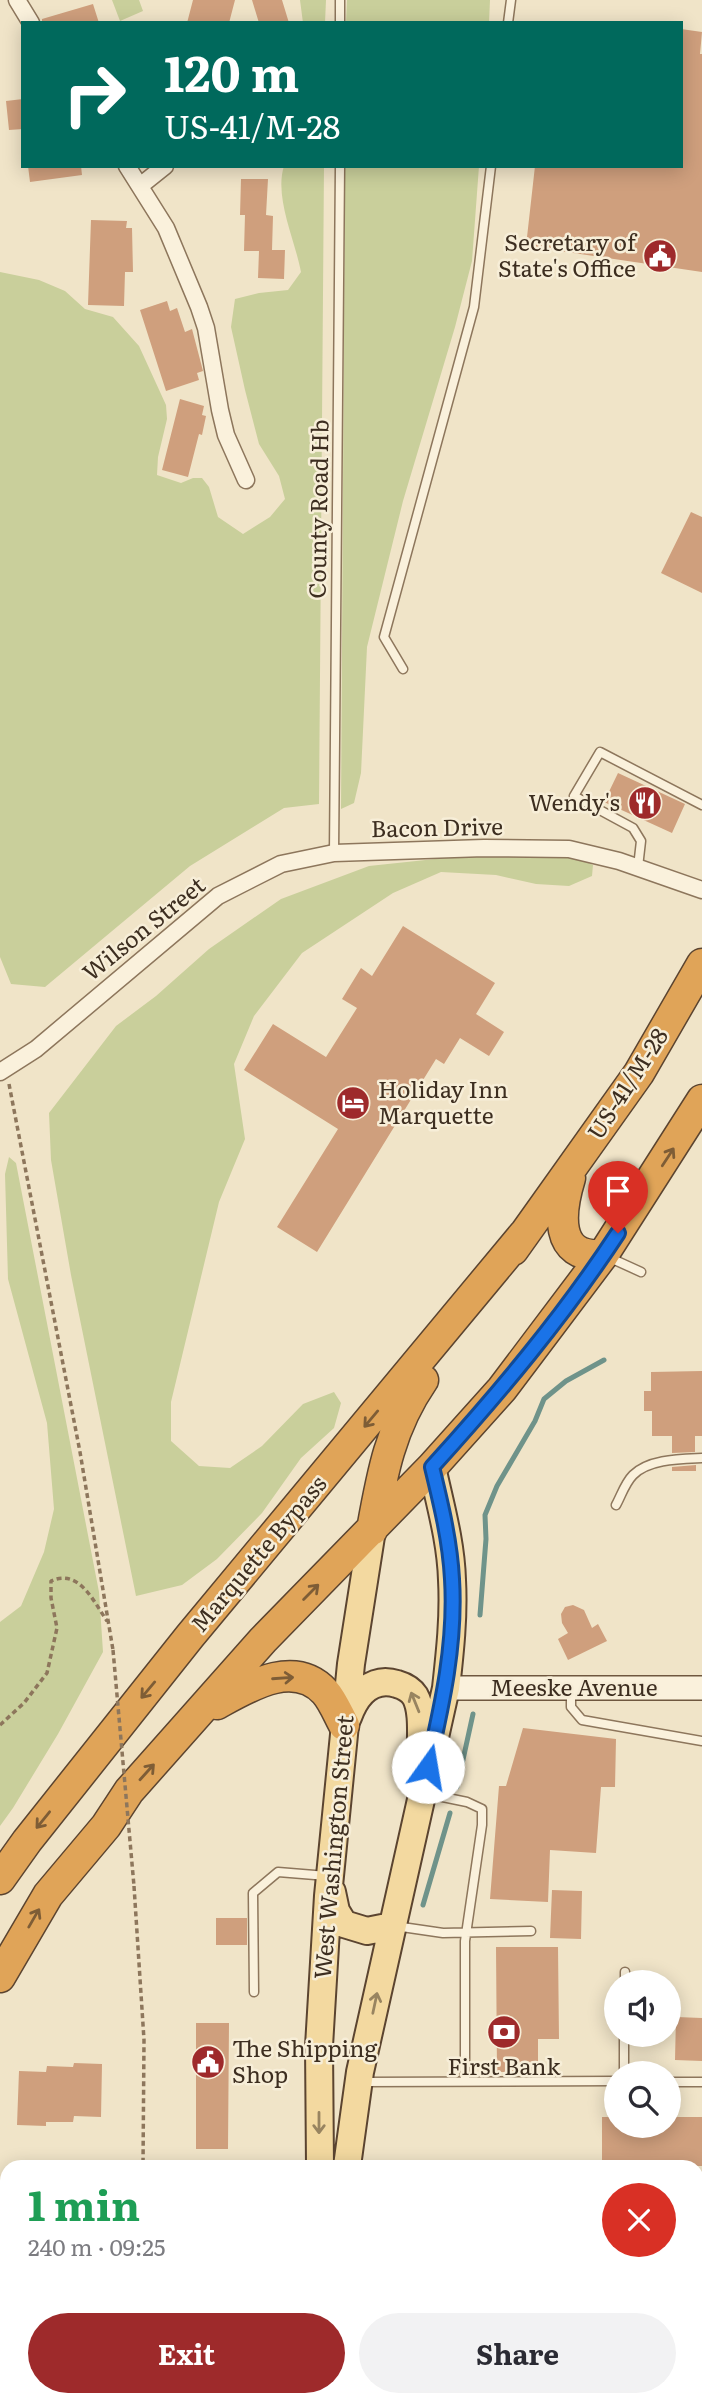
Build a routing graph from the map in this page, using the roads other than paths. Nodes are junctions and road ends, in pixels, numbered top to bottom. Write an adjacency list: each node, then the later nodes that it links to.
1 (17, 0): 4 (street)
2 (340, 0): 5 (lane)
3 (511, 0): 6 (lane)
4 (30, 21)
5 (340, 21)
6 (508, 21)
7 (128, 168): 11 (street)
8 (163, 168): 11 (street)
9 (340, 168): 15 (lane, County Road Hb)
10 (491, 168): 13 (lane)
11 (141, 186): 12 (street)
12 (246, 480)
13 (403, 669)
14 (702, 805): 16 (lane)
15 (334, 853): 16 (street, Bacon Drive); 19 (street, Wilson Street)
16 (638, 867): 17 (street, Bacon Drive)
17 (702, 890)
18 (702, 964): 21 (highway, US-41/M-28)
19 (3, 1070)
20 (702, 1100): 23 (highway, one-way to 20)
21 (574, 1164): 22 (highway, US-41/M-28); 23 (highway)
22 (524, 1234): 28 (highway); 37 (highway, Marquette Bypass, one-way to 37)
23 (603, 1255): 24 (lane); 26 (highway)
24 (641, 1272)
25 (702, 1458): 27 (lane)
26 (432, 1467): 28 (highway); 29 (main road)
27 (616, 1505)
28 (372, 1530): 32 (highway, one-way to 28); 33 (main road, West Washington Street)
29 (446, 1688): 30 (street, Meeske Avenue); 35 (main road)
30 (571, 1688): 31 (street, Meeske Avenue); 34 (lane)
31 (702, 1688)
32 (199, 1715): 33 (highway, one-way to 33); 41 (highway, one-way to 32)
33 (344, 1725): 35 (main road, one-way to 33); 36 (main road, West Washington Street)
34 (702, 1741)
35 (422, 1794): 38 (main road); 39 (lane)
36 (330, 1877): 38 (main road); 42 (lane); 48 (main road, West Washington Street, one-way to 48)
37 (0, 1879)
38 (392, 1926): 39 (lane); 43 (main road, one-way to 38)
39 (467, 1931): 40 (lane); 44 (lane)
40 (531, 1931)
41 (0, 1977)
42 (254, 1992)
43 (359, 2081): 44 (lane); 49 (main road)
44 (466, 2081): 45 (lane)
45 (604, 2081)
46 (681, 2082): 47 (lane)
47 (702, 2082)
48 (320, 2160)
49 (348, 2160)

